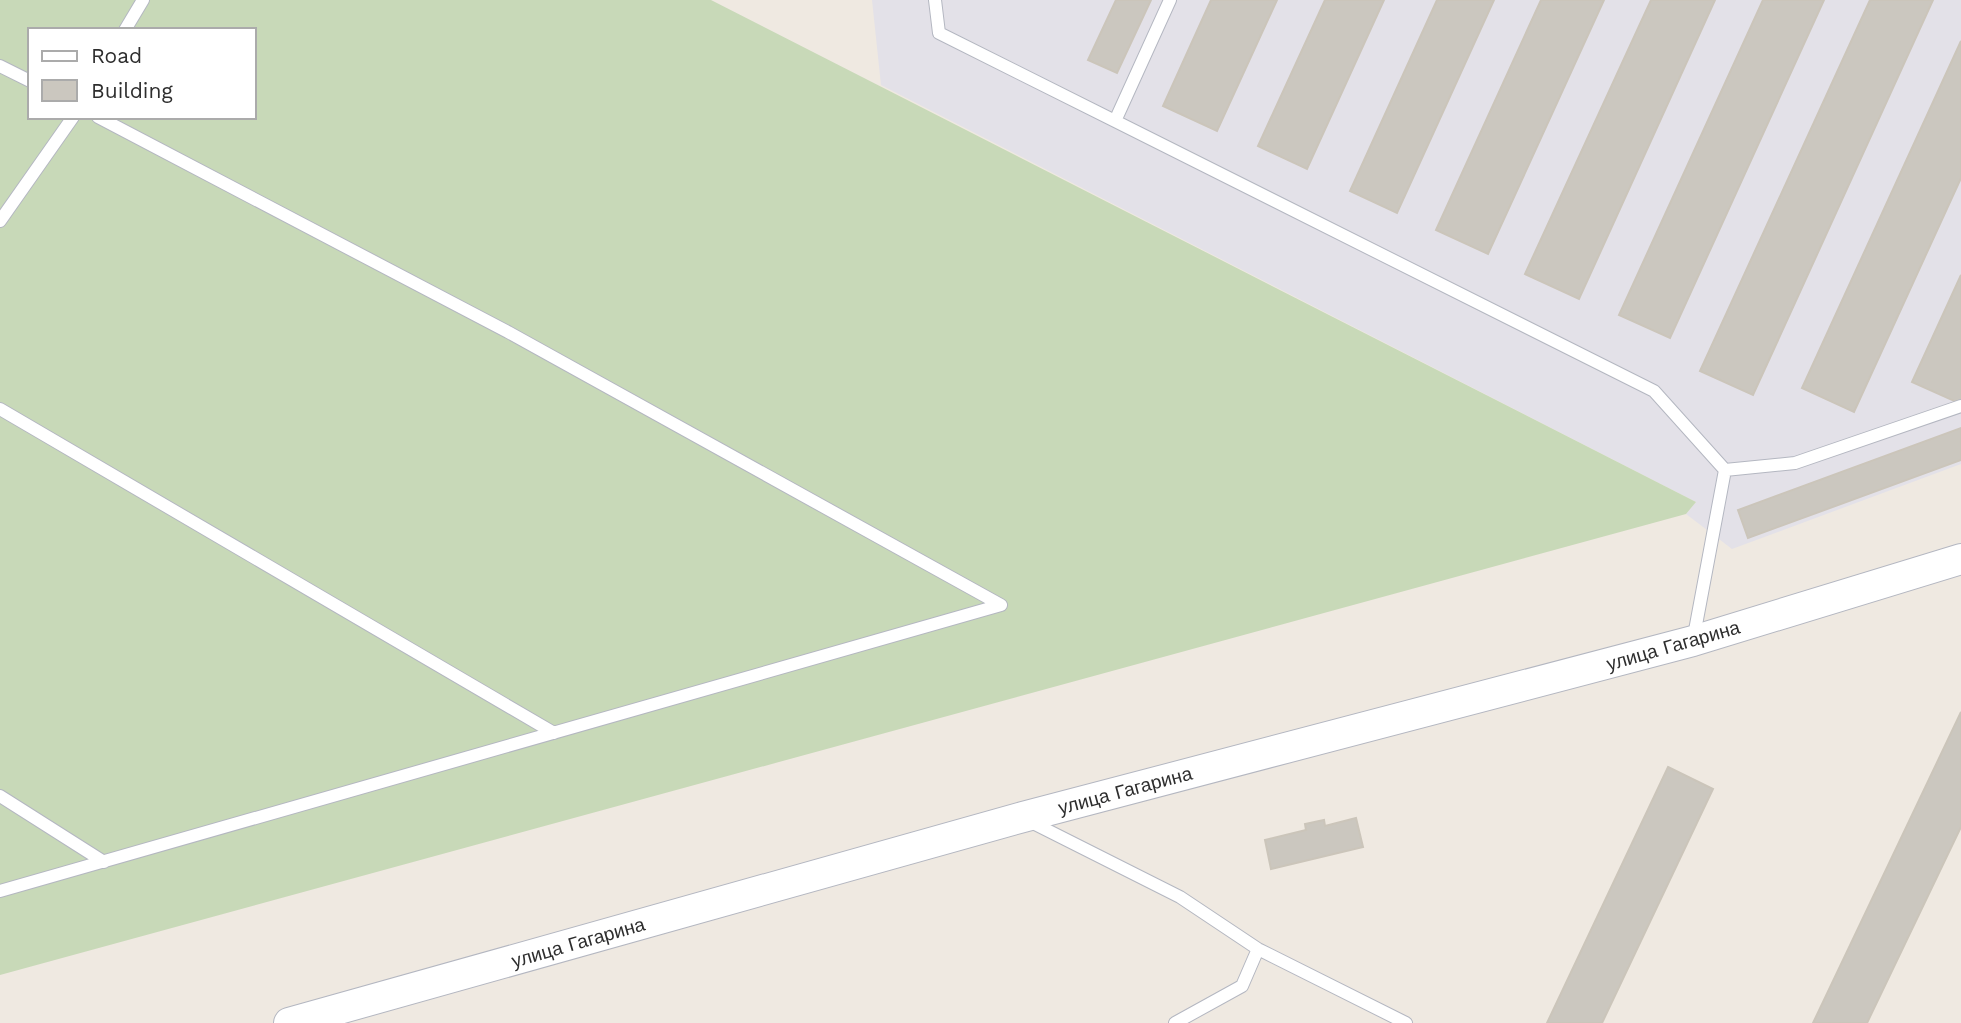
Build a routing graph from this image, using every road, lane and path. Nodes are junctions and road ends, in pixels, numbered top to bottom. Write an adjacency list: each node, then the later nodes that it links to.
1 (143, 0): 4 (lane)
2 (935, 0): 9 (lane)
3 (1170, 0): 9 (lane)
4 (126, 28)
5 (0, 66): 6 (lane)
6 (28, 80)
7 (72, 119): 10 (lane)
8 (102, 119): 16 (lane)
9 (1115, 121): 13 (lane)
10 (0, 221)
11 (1961, 406): 13 (lane)
12 (0, 409): 16 (lane)
13 (1725, 470): 15 (lane)
14 (1961, 559): 15 (street, улица Гагарина)
15 (1693, 641): 18 (street, улица Гагарина)
16 (554, 733): 19 (lane)
17 (0, 796): 19 (lane)
18 (1023, 817): 21 (lane); 22 (street, улица Гагарина)
19 (104, 862): 20 (lane)
20 (0, 891)
21 (1258, 949): 23 (lane); 24 (lane)
22 (289, 1023)
23 (1175, 1023)
24 (1406, 1023)

